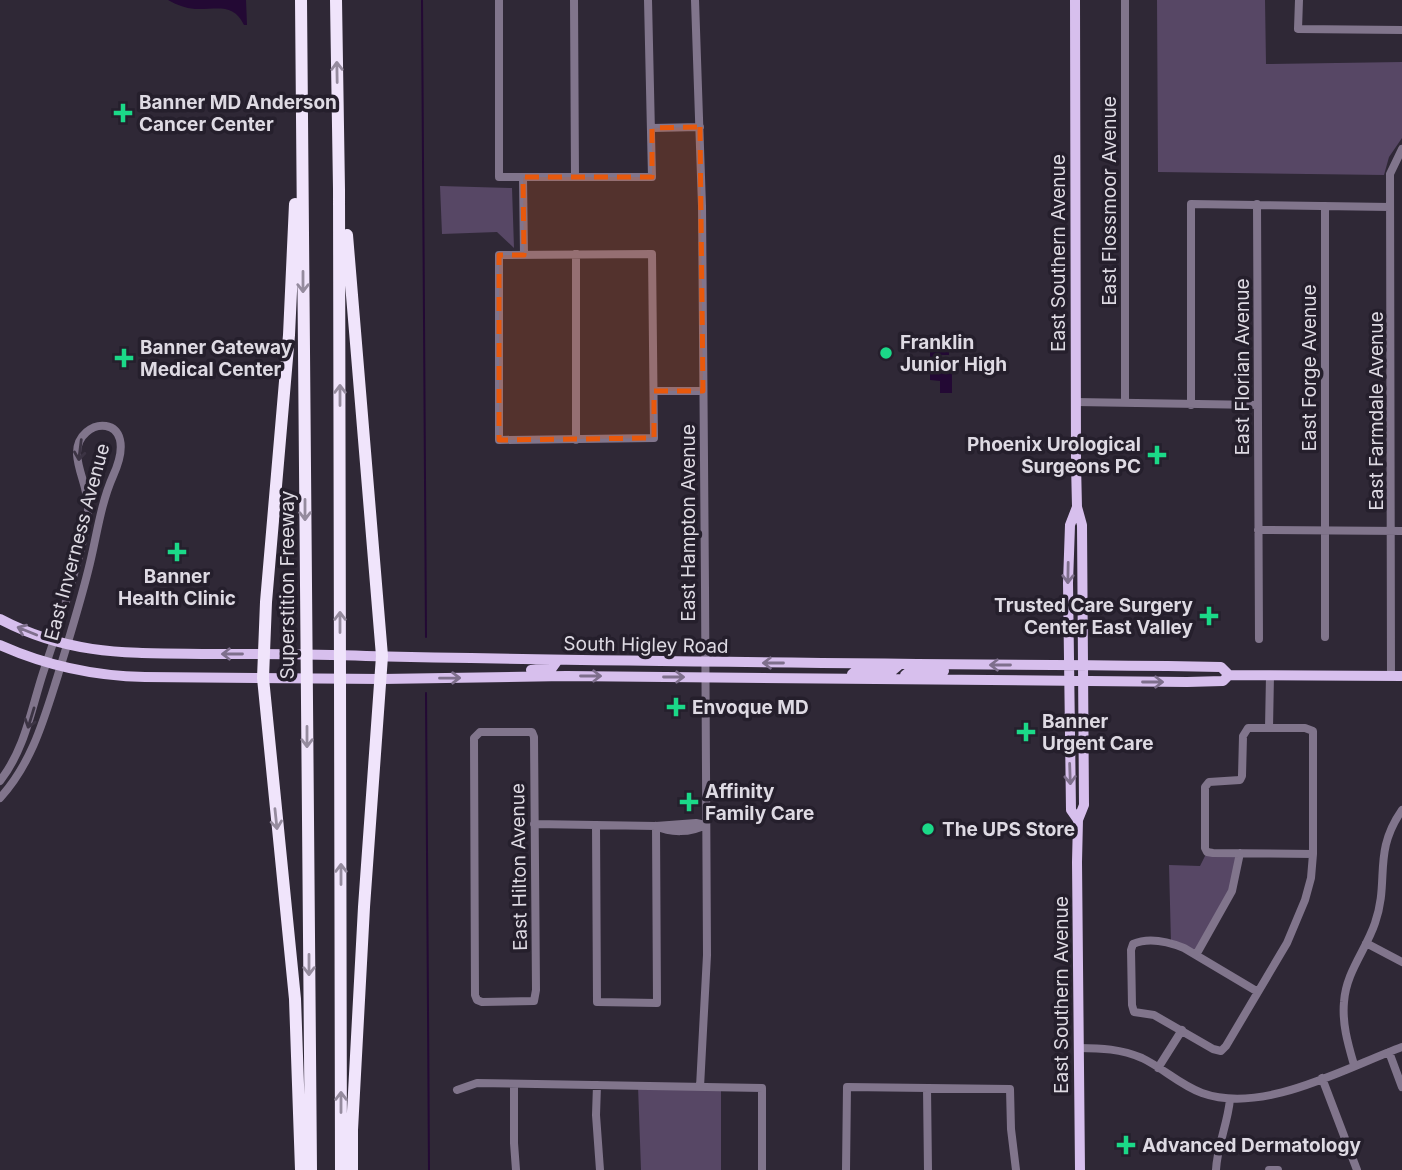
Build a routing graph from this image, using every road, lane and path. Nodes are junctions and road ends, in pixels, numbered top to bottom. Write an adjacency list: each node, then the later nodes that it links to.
1 (301, 0): 11 (highway, Superstition Freeway)
2 (336, 0): 17 (highway, one-way to 2)
3 (499, 0): 15 (street)
4 (574, 0): 16 (street)
5 (648, 0): 13 (street)
6 (695, 0): 12 (street, East Hampton Avenue)
7 (1075, 0): 26 (main road, East Southern Avenue)
8 (1125, 0): 27 (street, East Flossmoor Avenue)
9 (1299, 0): 10 (street)
10 (1402, 30)
11 (302, 67): 40 (highway); 91 (highway, Superstition Freeway, one-way to 91)
12 (701, 127): 13 (street); 24 (street, East Hampton Avenue)
13 (652, 128): 16 (street)
14 (1402, 149): 20 (street, East Farmdale Avenue)
15 (523, 177): 16 (street); 22 (street)
16 (575, 177)
17 (340, 189): 41 (highway); 92 (highway, one-way to 17)
18 (1257, 204): 19 (street); 28 (street); 29 (street, East Florian Avenue)
19 (1325, 206): 20 (street); 33 (street, East Forge Avenue)
20 (1390, 207): 25 (street, East Farmdale Avenue)
21 (576, 254): 22 (street); 23 (street); 30 (street)
22 (524, 255): 30 (street)
23 (654, 391): 24 (street); 30 (street)
24 (703, 391): 44 (street, East Hampton Avenue)
25 (1397, 397): 34 (street, East Farmdale Avenue)
26 (1076, 402): 27 (street); 31 (main road, East Southern Avenue)
27 (1125, 403): 28 (street)
28 (1191, 405): 29 (street)
29 (1258, 405): 32 (street, East Florian Avenue)
30 (576, 440)
31 (1077, 507): 47 (main road, East Southern Avenue, one-way to 47); 48 (main road, East Southern Avenue)
32 (1258, 530): 33 (street); 37 (street, East Florian Avenue)
33 (1324, 531): 34 (street); 36 (street, East Forge Avenue)
34 (1397, 531): 52 (street, East Farmdale Avenue)
35 (0, 619): 38 (main road, South Higley Road, one-way to 35)
36 (1325, 637)
37 (1259, 639)
38 (61, 643): 38 (street, East Inverness Avenue, one-way to 38); 40 (main road, South Higley Road, one-way to 38); 43 (street, East Inverness Avenue); 49 (street, East Inverness Avenue)
39 (0, 645): 43 (main road, South Higley Road)
40 (264, 654): 41 (main road, South Higley Road); 54 (highway)
41 (382, 656): 42 (main road, South Higley Road); 58 (highway)
42 (557, 661): 44 (main road, South Higley Road); 55 (main road)
43 (47, 663): 49 (main road, South Higley Road); 62 (street, East Inverness Avenue, one-way to 62)
44 (705, 663): 45 (main road, South Higley Road, one-way to 44); 53 (street, East Hampton Avenue)
45 (899, 664): 46 (main road, South Higley Road); 56 (main road)
46 (965, 665): 47 (main road, South Higley Road, one-way to 46); 57 (main road)
47 (1069, 665): 48 (main road, South Higley Road); 59 (main road, East Southern Avenue)
48 (1084, 665): 50 (main road, South Higley Road); 60 (main road, East Southern Avenue)
49 (60, 667): 54 (main road, South Higley Road); 63 (street, East Inverness Avenue)
50 (1229, 675): 51 (main road, South Higley Road); 60 (main road, South Higley Road, one-way to 50)
51 (1270, 675): 52 (main road, South Higley Road); 61 (street)
52 (1397, 676)
53 (705, 677): 55 (main road, South Higley Road, one-way to 53); 56 (main road, South Higley Road); 68 (street, East Hampton Avenue)
54 (263, 678): 58 (main road, South Higley Road); 90 (highway, one-way to 90)
55 (476, 678): 58 (main road, South Higley Road, one-way to 55)
56 (845, 678): 57 (main road, South Higley Road)
57 (905, 678): 59 (main road, South Higley Road)
58 (382, 679): 93 (highway)
59 (1069, 681): 60 (main road, South Higley Road); 65 (main road, East Southern Avenue, one-way to 65)
60 (1084, 681): 65 (main road, East Southern Avenue)
61 (1269, 728): 70 (street); 71 (street)
62 (0, 781)
63 (0, 798)
64 (1402, 810): 72 (street)
65 (1078, 820): 78 (main road, East Southern Avenue)
66 (534, 824): 66 (street, East Hilton Avenue); 67 (street)
67 (596, 825): 69 (street); 69 (street)
68 (705, 825): 69 (street); 85 (street, East Hampton Avenue)
69 (656, 826)
70 (1240, 853): 71 (street); 73 (street)
71 (1313, 854): 75 (street)
72 (1366, 943): 74 (street); 80 (street)
73 (1196, 955): 75 (street); 76 (street)
74 (1402, 962)
75 (1258, 992): 76 (street)
76 (1182, 1031): 81 (street)
77 (1402, 1047): 79 (street)
78 (1079, 1048): 81 (street); 100 (main road, East Southern Avenue)
79 (1389, 1052): 80 (street); 86 (street)
80 (1354, 1065): 82 (street)
81 (1158, 1068): 89 (street)
82 (1322, 1078): 89 (street); 104 (street)
83 (514, 1084): 84 (street); 88 (street); 94 (street)
84 (597, 1085): 85 (street); 95 (street)
85 (700, 1087): 96 (street)
86 (1402, 1087)
87 (927, 1088): 97 (street); 98 (street); 99 (street)
88 (457, 1090)
89 (1230, 1099): 101 (street)
90 (301, 1170)
91 (311, 1170)
92 (341, 1170)
93 (352, 1170)
94 (516, 1170)
95 (600, 1170)
96 (762, 1170)
97 (846, 1170)
98 (928, 1170)
99 (1016, 1170)
100 (1080, 1170)
101 (1216, 1170)
102 (1269, 1170): 103 (street)
103 (1278, 1170)
104 (1357, 1170)

